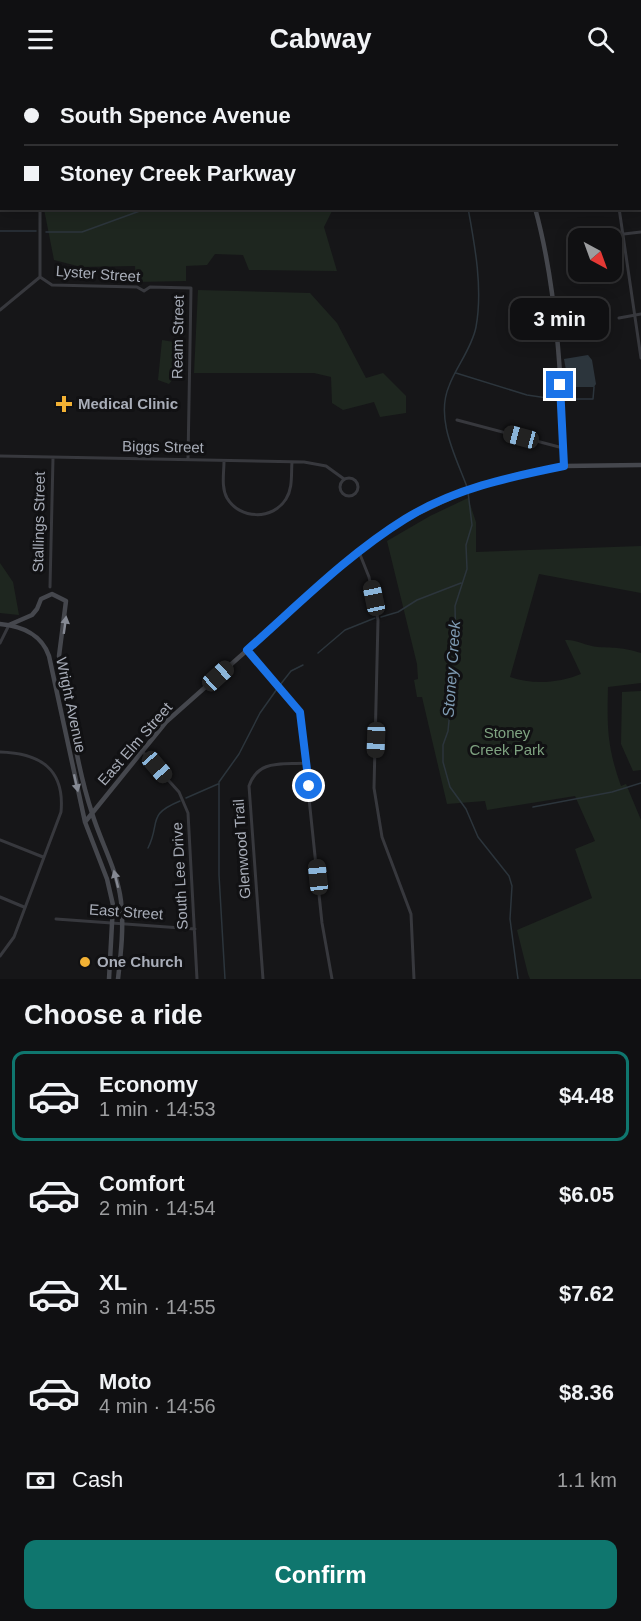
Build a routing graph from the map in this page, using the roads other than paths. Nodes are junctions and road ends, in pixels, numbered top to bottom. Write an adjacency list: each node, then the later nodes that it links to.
1 (40, 210): 7 (street)
2 (535, 210): 15 (street)
3 (619, 210): 4 (street)
4 (621, 228)
5 (641, 232): 6 (street)
6 (622, 235): 11 (street)
7 (40, 277): 8 (street, Lyster Street); 9 (street)
8 (191, 288): 18 (street, Ream Street)
9 (0, 310)
10 (641, 314): 11 (street)
11 (634, 315): 12 (street); 13 (street)
12 (619, 318)
13 (641, 358)
14 (457, 420): 15 (street)
15 (564, 448): 22 (street)
16 (0, 456): 17 (street, Biggs Street)
17 (52, 458): 18 (street, Biggs Street); 25 (street, Stallings Street)
18 (188, 459): 19 (street, Biggs Street)
19 (224, 461): 20 (street, Biggs Street); 20 (street)
20 (292, 462): 23 (street, Biggs Street)
21 (641, 465): 22 (street, East Elm Street)
22 (564, 466): 24 (street, East Elm Street)
23 (344, 479): 23 (street)
24 (359, 551): 29 (street, East Elm Street); 51 (street)
25 (50, 587)
26 (0, 624): 27 (street)
27 (9, 625): 28 (street); 30 (street, Wright Avenue, one-way to 27); 36 (street, Wright Avenue, one-way to 36)
28 (0, 643)
29 (247, 650): 32 (street, East Elm Street); 34 (street)
30 (65, 682)
31 (66, 691): 35 (street, Wright Avenue)
32 (142, 751): 35 (street, East Elm Street); 44 (street, South Lee Drive)
33 (0, 752): 38 (street)
34 (306, 763): 49 (street, Glenwood Trail); 50 (street)
35 (92, 814): 36 (street, East Elm Street); 43 (street, Wright Avenue, one-way to 35)
36 (85, 822): 42 (street, Wright Avenue)
37 (0, 840): 38 (street)
38 (44, 857): 40 (street)
39 (0, 897): 40 (street)
40 (24, 907): 45 (street)
41 (56, 919): 42 (street, East Street)
42 (114, 923): 43 (street, East Street); 46 (street, Wright Avenue)
43 (122, 924): 44 (street, East Street); 47 (street, Wright Avenue)
44 (195, 929): 48 (street, South Lee Drive)
45 (0, 957)
46 (109, 979)
47 (118, 979)
48 (197, 979)
49 (263, 979)
50 (332, 979)
51 (414, 979)

